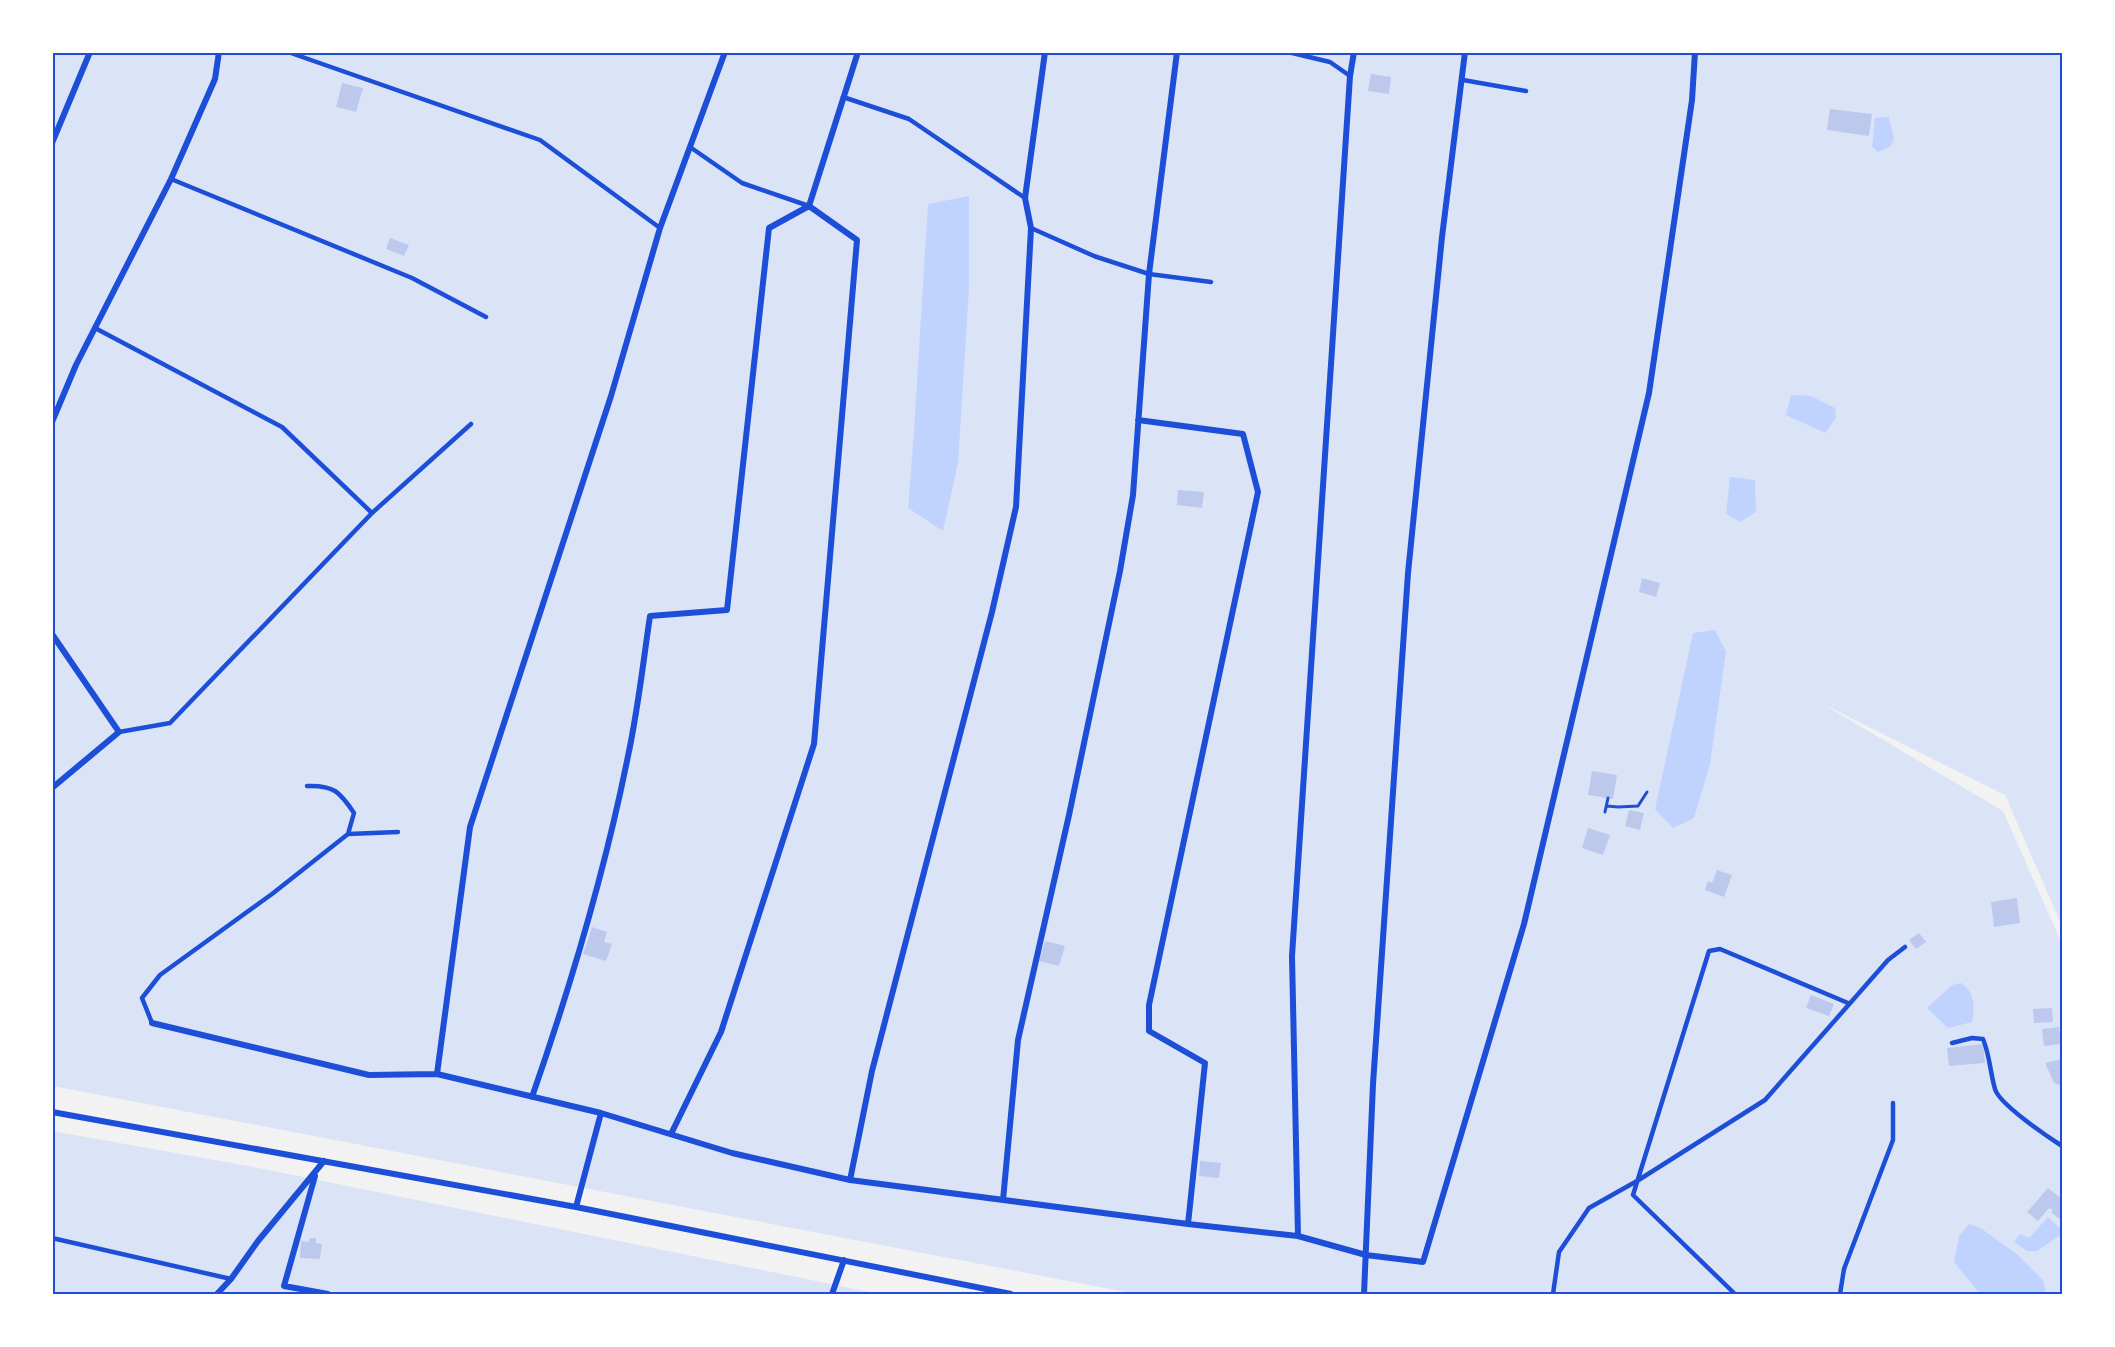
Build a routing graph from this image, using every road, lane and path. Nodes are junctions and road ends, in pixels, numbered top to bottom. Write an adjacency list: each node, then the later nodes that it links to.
1 (90, 52): 17 (street)
2 (219, 52): 19 (street)
3 (288, 52): 22 (lane)
4 (717, 52): 12 (lane)
5 (858, 52): 16 (street)
6 (1045, 52): 20 (street)
7 (1176, 52): 24 (street)
8 (1288, 52): 13 (lane)
9 (1354, 52): 13 (street)
10 (1465, 52): 14 (street)
11 (1695, 52): 62 (street)
12 (725, 54): 18 (street)
13 (1350, 76): 60 (street)
14 (1463, 80): 15 (lane); 62 (street)
15 (1526, 90)
16 (843, 97): 20 (lane); 21 (street)
17 (52, 143)
18 (690, 147): 21 (lane); 22 (street)
19 (171, 179): 26 (lane); 27 (street)
20 (1024, 198): 23 (street)
21 (809, 206): 47 (street); 51 (street)
22 (660, 228): 46 (street)
23 (1031, 228): 24 (lane); 55 (street)
24 (1149, 274): 25 (lane); 28 (street)
25 (1211, 282)
26 (486, 317)
27 (95, 328): 29 (street); 31 (lane)
28 (1138, 420): 57 (street); 59 (street)
29 (52, 422)
30 (471, 424): 31 (lane)
31 (372, 513): 33 (lane)
32 (52, 634): 33 (street)
33 (119, 732): 35 (street)
34 (307, 786): 41 (lane)
35 (52, 788)
36 (1647, 792): 38 (path)
37 (1608, 798): 38 (path)
38 (1606, 806): 39 (path)
39 (1605, 812)
40 (398, 832): 41 (lane)
41 (348, 834): 44 (lane)
42 (1905, 947): 43 (lane)
43 (1848, 1003): 56 (lane); 56 (lane)
44 (152, 1023): 46 (street)
45 (1952, 1043): 52 (lane)
46 (437, 1074): 47 (street)
47 (532, 1097): 50 (street)
48 (1893, 1103): 74 (lane)
49 (52, 1112): 53 (street)
50 (601, 1113): 51 (street); 58 (street)
51 (670, 1134): 55 (street)
52 (2062, 1146)
53 (324, 1161): 54 (street); 58 (street)
54 (316, 1173): 64 (street); 65 (street)
55 (850, 1180): 57 (street)
56 (1637, 1181): 72 (lane); 73 (lane)
57 (1003, 1200): 59 (street)
58 (576, 1207): 63 (street)
59 (1188, 1224): 60 (street)
60 (1298, 1236): 62 (street)
61 (52, 1238): 64 (lane)
62 (1366, 1255): 71 (street)
63 (844, 1260): 69 (street); 70 (street)
64 (231, 1279): 66 (street)
65 (284, 1286): 67 (lane); 68 (street)
66 (217, 1294)
67 (284, 1294)
68 (328, 1294)
69 (832, 1294)
70 (1011, 1294)
71 (1364, 1294)
72 (1553, 1294)
73 (1735, 1294)
74 (1840, 1294)

